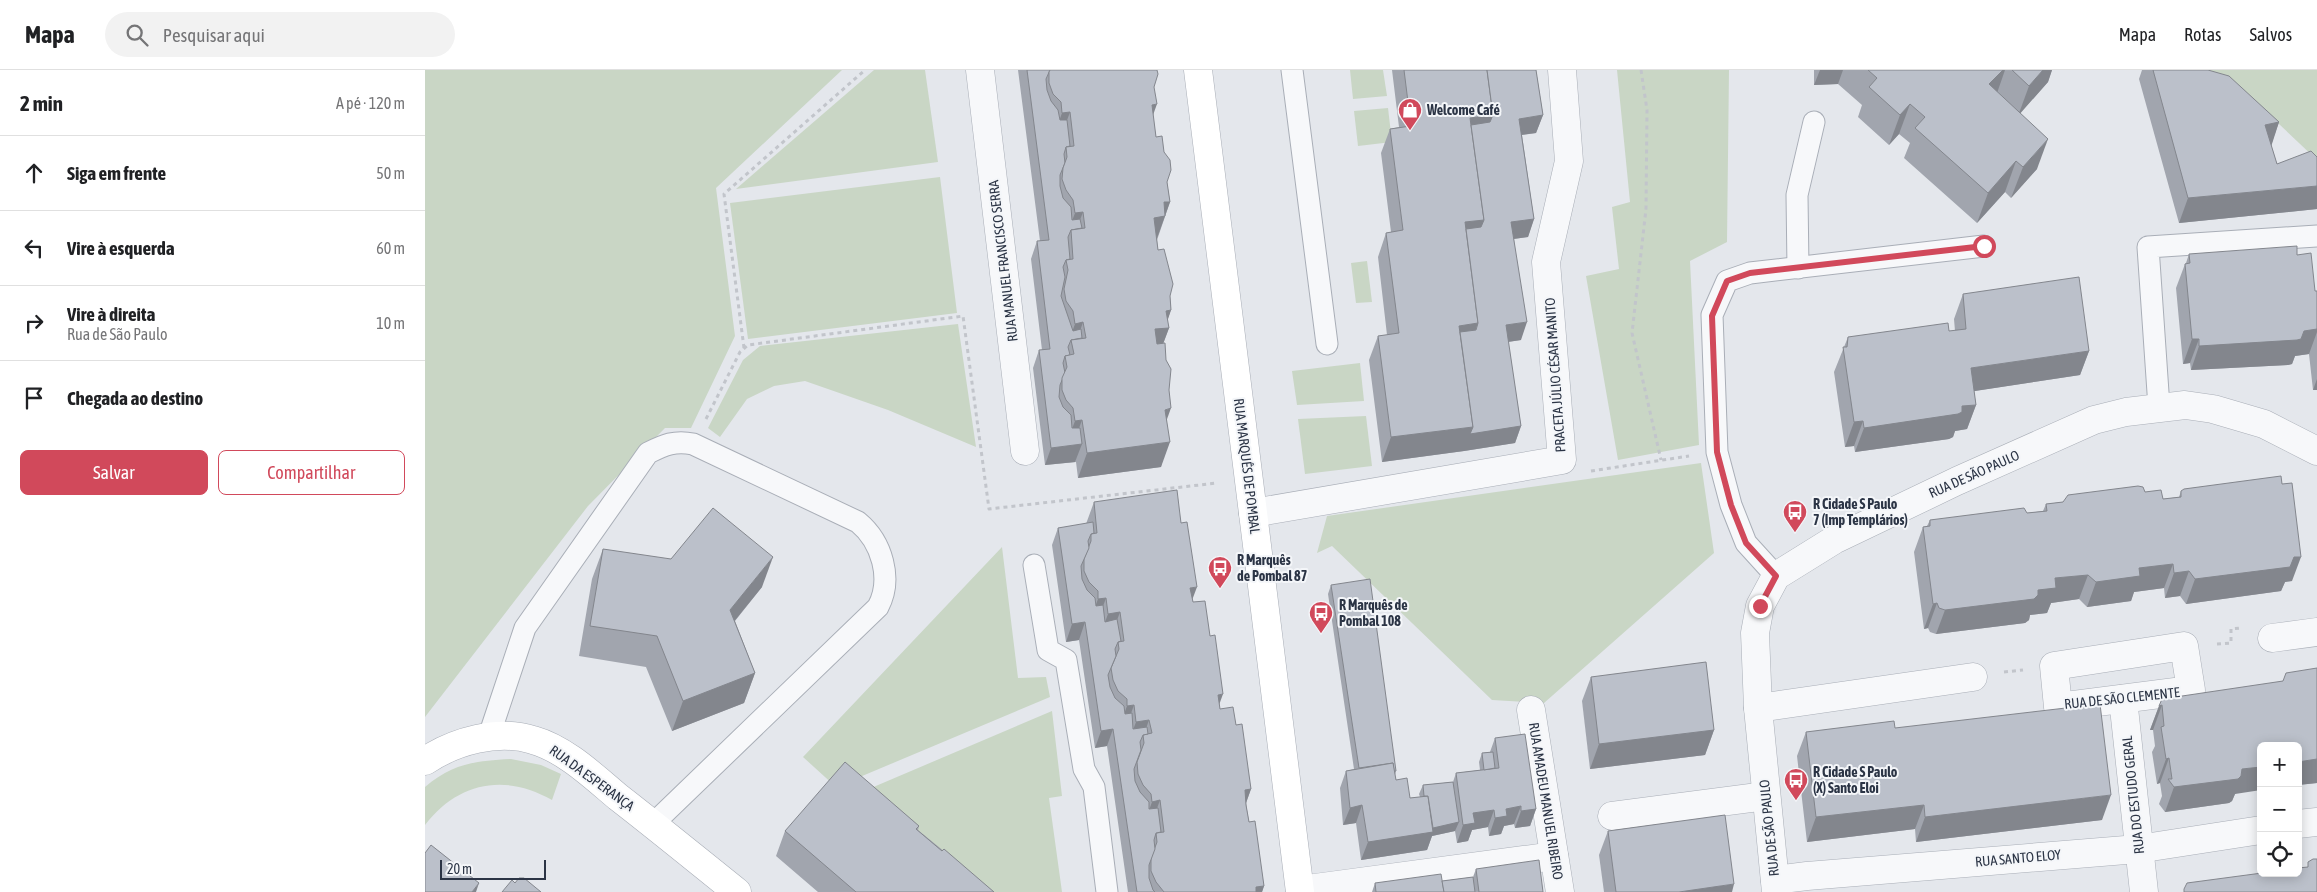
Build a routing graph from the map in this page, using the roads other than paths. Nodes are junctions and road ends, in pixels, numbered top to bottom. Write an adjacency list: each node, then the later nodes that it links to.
1 (980, 70): 11 (street, RUA MANUEL FRANCISCO SERRA)
2 (1198, 70): 13 (street, RUA MARQUÊS DE POMBAL)
3 (1292, 70): 9 (lane)
4 (1562, 70): 13 (street, PRACETA JÚLIO CÉSAR MANITO)
5 (1814, 122): 8 (lane)
6 (2317, 236): 10 (lane)
7 (1984, 246): 8 (lane)
8 (1798, 268): 15 (lane)
9 (1327, 344)
10 (2159, 407): 12 (street, RUA DE SÃO PAULO); 15 (street, RUA DE SÃO PAULO)
11 (1025, 451)
12 (2317, 451)
13 (1253, 513): 33 (street, RUA MARQUÊS DE POMBAL)
14 (1033, 565): 35 (lane)
15 (1776, 576): 20 (street, RUA DE SÃO PAULO)
16 (2317, 632): 17 (street)
17 (2273, 638)
18 (1971, 677): 20 (street)
19 (2123, 699): 19 (street, RUA DE SÃO CLEMENTE); 30 (street, RUA DO ESTUDO GERAL)
20 (1758, 708): 24 (street, RUA DE SÃO PAULO)
21 (1531, 710): 31 (street, RUA AMADEU MANUEL RIBEIRO)
22 (489, 736): 23 (street, RUA DA ESPERANÇA); 27 (street, RUA DA ESPERANÇA); 27 (lane)
23 (425, 761)
24 (1766, 796): 25 (street); 32 (street, RUA DE SÃO PAULO)
25 (1612, 816)
26 (2317, 822): 28 (street)
27 (653, 824): 34 (street, RUA DA ESPERANÇA)
28 (2302, 824)
29 (2257, 831): 30 (street, RUA SANTO ELOY)
30 (2139, 849): 32 (street, RUA SANTO ELOY); 37 (street, RUA DO ESTUDO GERAL)
31 (1554, 856): 33 (street); 36 (street, RUA AMADEU MANUEL RIBEIRO)
32 (1775, 886)
33 (1300, 891)
34 (737, 892)
35 (1107, 892)
36 (1560, 892)
37 (2144, 892)

